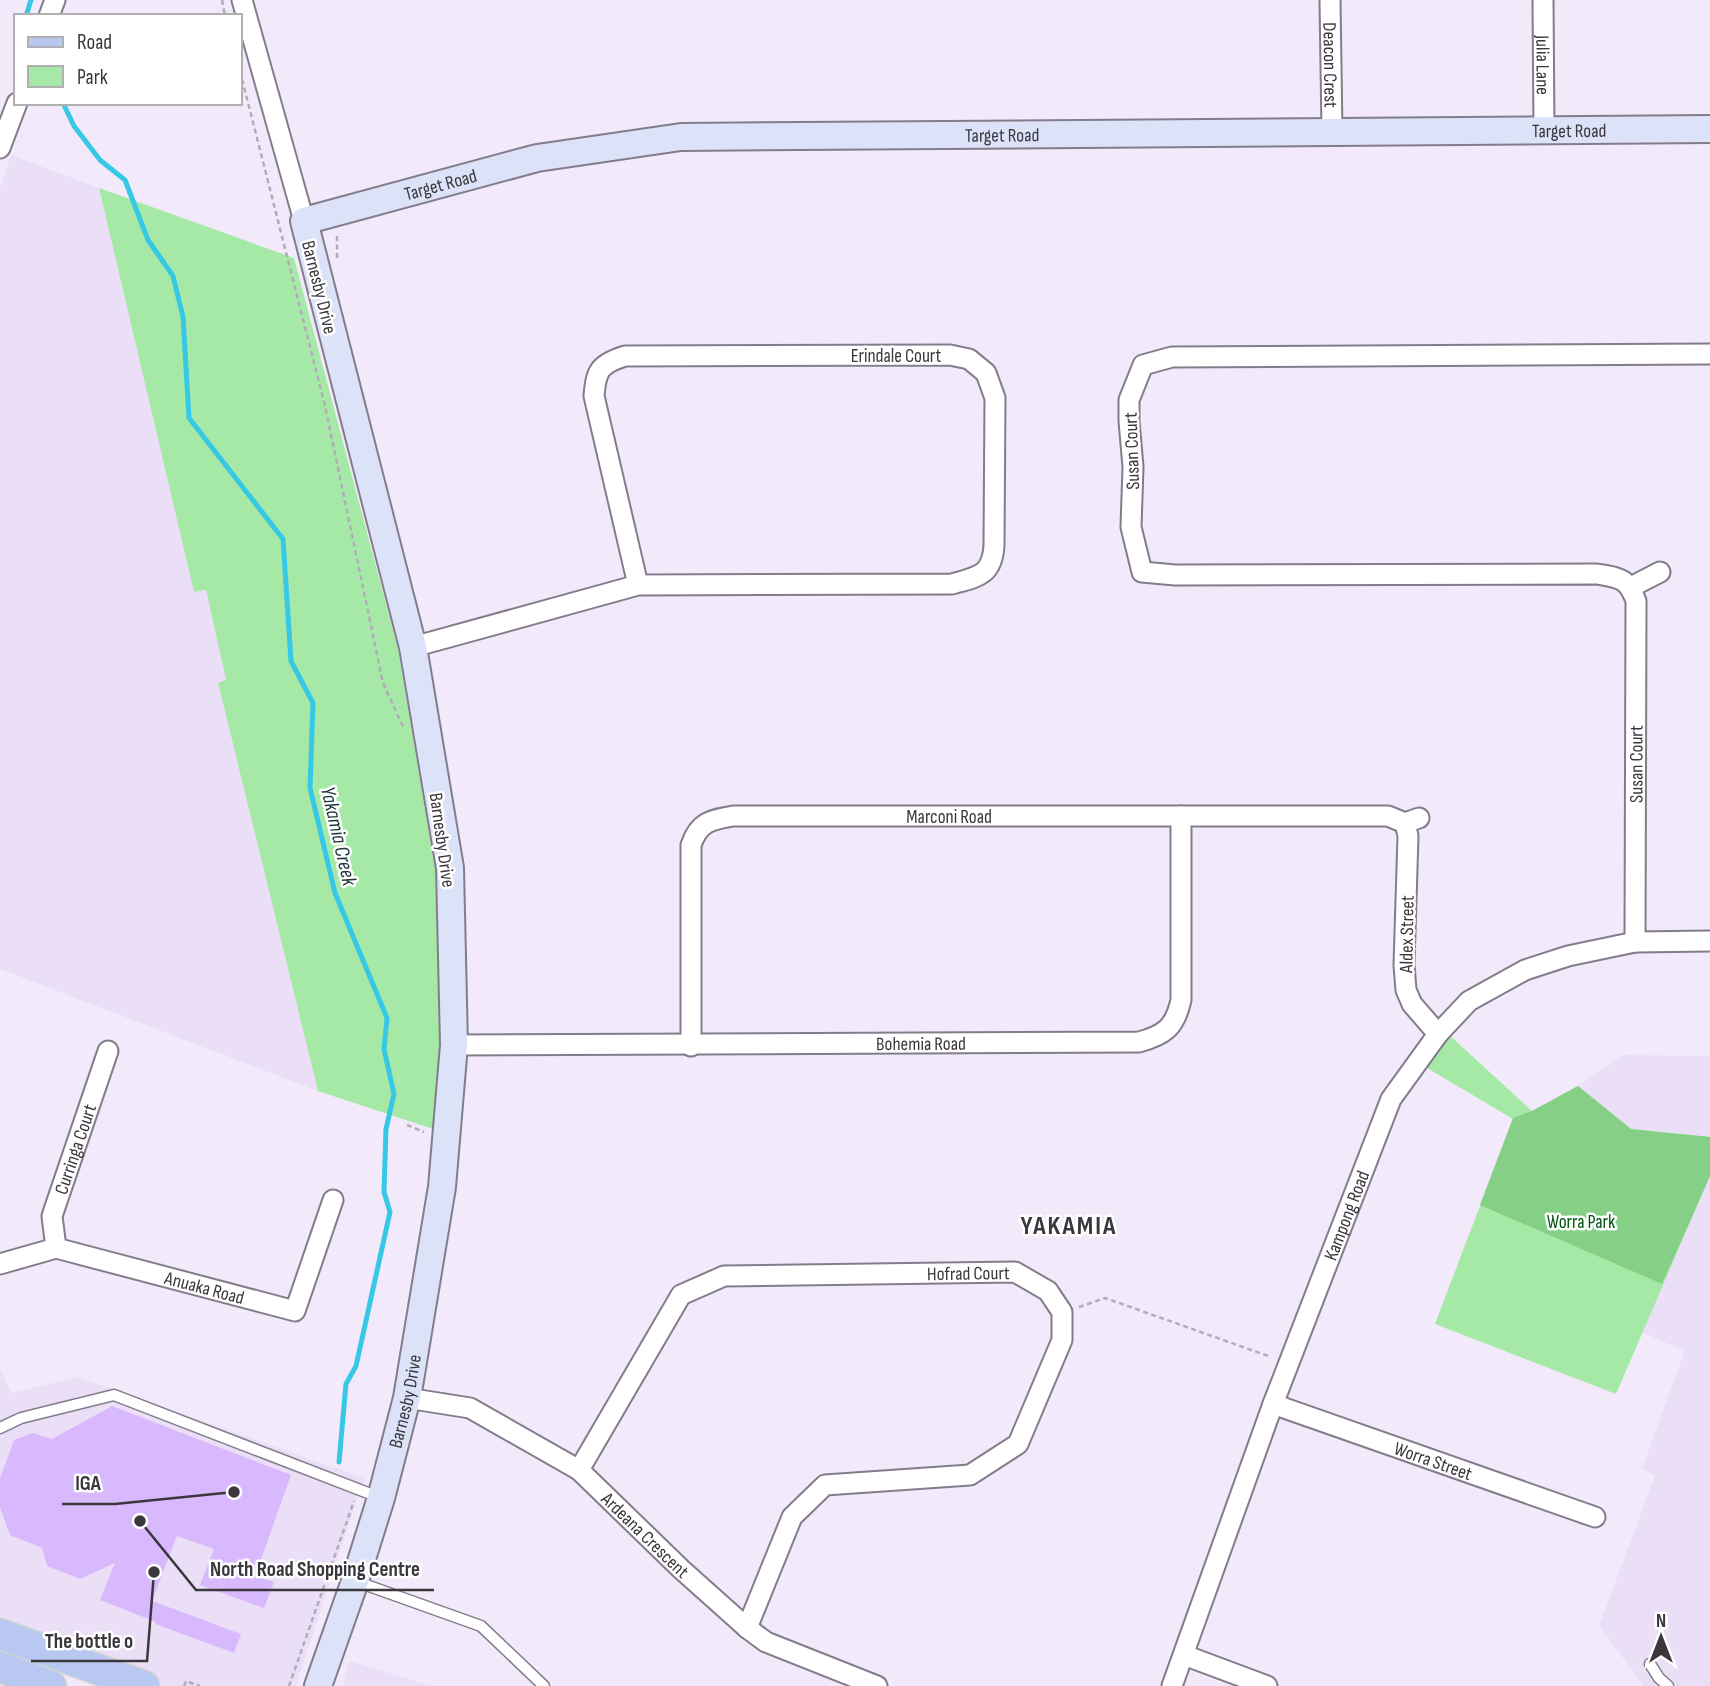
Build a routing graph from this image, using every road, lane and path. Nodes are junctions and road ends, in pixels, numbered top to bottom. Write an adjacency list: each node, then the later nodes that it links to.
1 (242, 0): 10 (street, Barnesby Drive)
2 (1330, 0): 8 (street, Deacon Crest)
3 (1543, 0): 7 (street, Julia Lane)
4 (242, 77): 12 (path)
5 (16, 105): 9 (street)
6 (1710, 129): 7 (street, Target Road)
7 (1545, 130): 8 (street, Target Road)
8 (1332, 131): 10 (street, Target Road)
9 (0, 148)
10 (304, 221): 12 (street, Barnesby Drive)
11 (342, 227): 12 (path)
12 (301, 265): 17 (street, Barnesby Drive); 18 (path)
13 (1710, 354): 16 (street, Susan Court)
14 (1660, 572): 16 (street)
15 (638, 585): 15 (street, Erindale Court); 17 (street, Erindale Court)
16 (1631, 587): 22 (street, Susan Court)
17 (412, 647): 24 (street, Barnesby Drive)
18 (407, 733)
19 (1181, 816): 20 (street, Marconi Road); 25 (street, Bohemia Road); 25 (street, Marconi Road)
20 (1412, 821): 23 (street, Aldex Street)
21 (1710, 941): 22 (street, Kampong Road)
22 (1634, 942): 23 (street, Kampong Road)
23 (1438, 1034): 33 (street, Kampong Road)
24 (454, 1045): 25 (street, Bohemia Road); 32 (street, Barnesby Drive)
25 (691, 1046)
26 (108, 1051): 30 (street, Curringa Court)
27 (427, 1121): 28 (path)
28 (407, 1125)
29 (333, 1200): 30 (street, Anuaka Road)
30 (56, 1248): 31 (street)
31 (0, 1264)
32 (407, 1398): 35 (street, Ardeana Crescent); 36 (street, Barnesby Drive)
33 (1273, 1404): 37 (street, Worra Street); 41 (street, Kampong Road)
34 (0, 1428): 36 (lane)
35 (579, 1470): 39 (street, Ardeana Crescent); 39 (street, Hofrad Court)
36 (370, 1493): 38 (street, Barnesby Drive); 48 (path)
37 (1595, 1517)
38 (355, 1581): 49 (street, Barnesby Drive); 50 (lane)
39 (747, 1628): 51 (street, Ardeana Crescent)
40 (0, 1634): 45 (main road)
41 (1184, 1655): 52 (street, Kampong Road); 53 (street)
42 (1650, 1664): 54 (lane)
43 (0, 1667): 44 (main road)
44 (51, 1686)
45 (144, 1686)
46 (184, 1686): 47 (path)
47 (200, 1686)
48 (289, 1686)
49 (318, 1686)
50 (544, 1686)
51 (877, 1686)
52 (1172, 1686)
53 (1267, 1686)
54 (1668, 1686)

